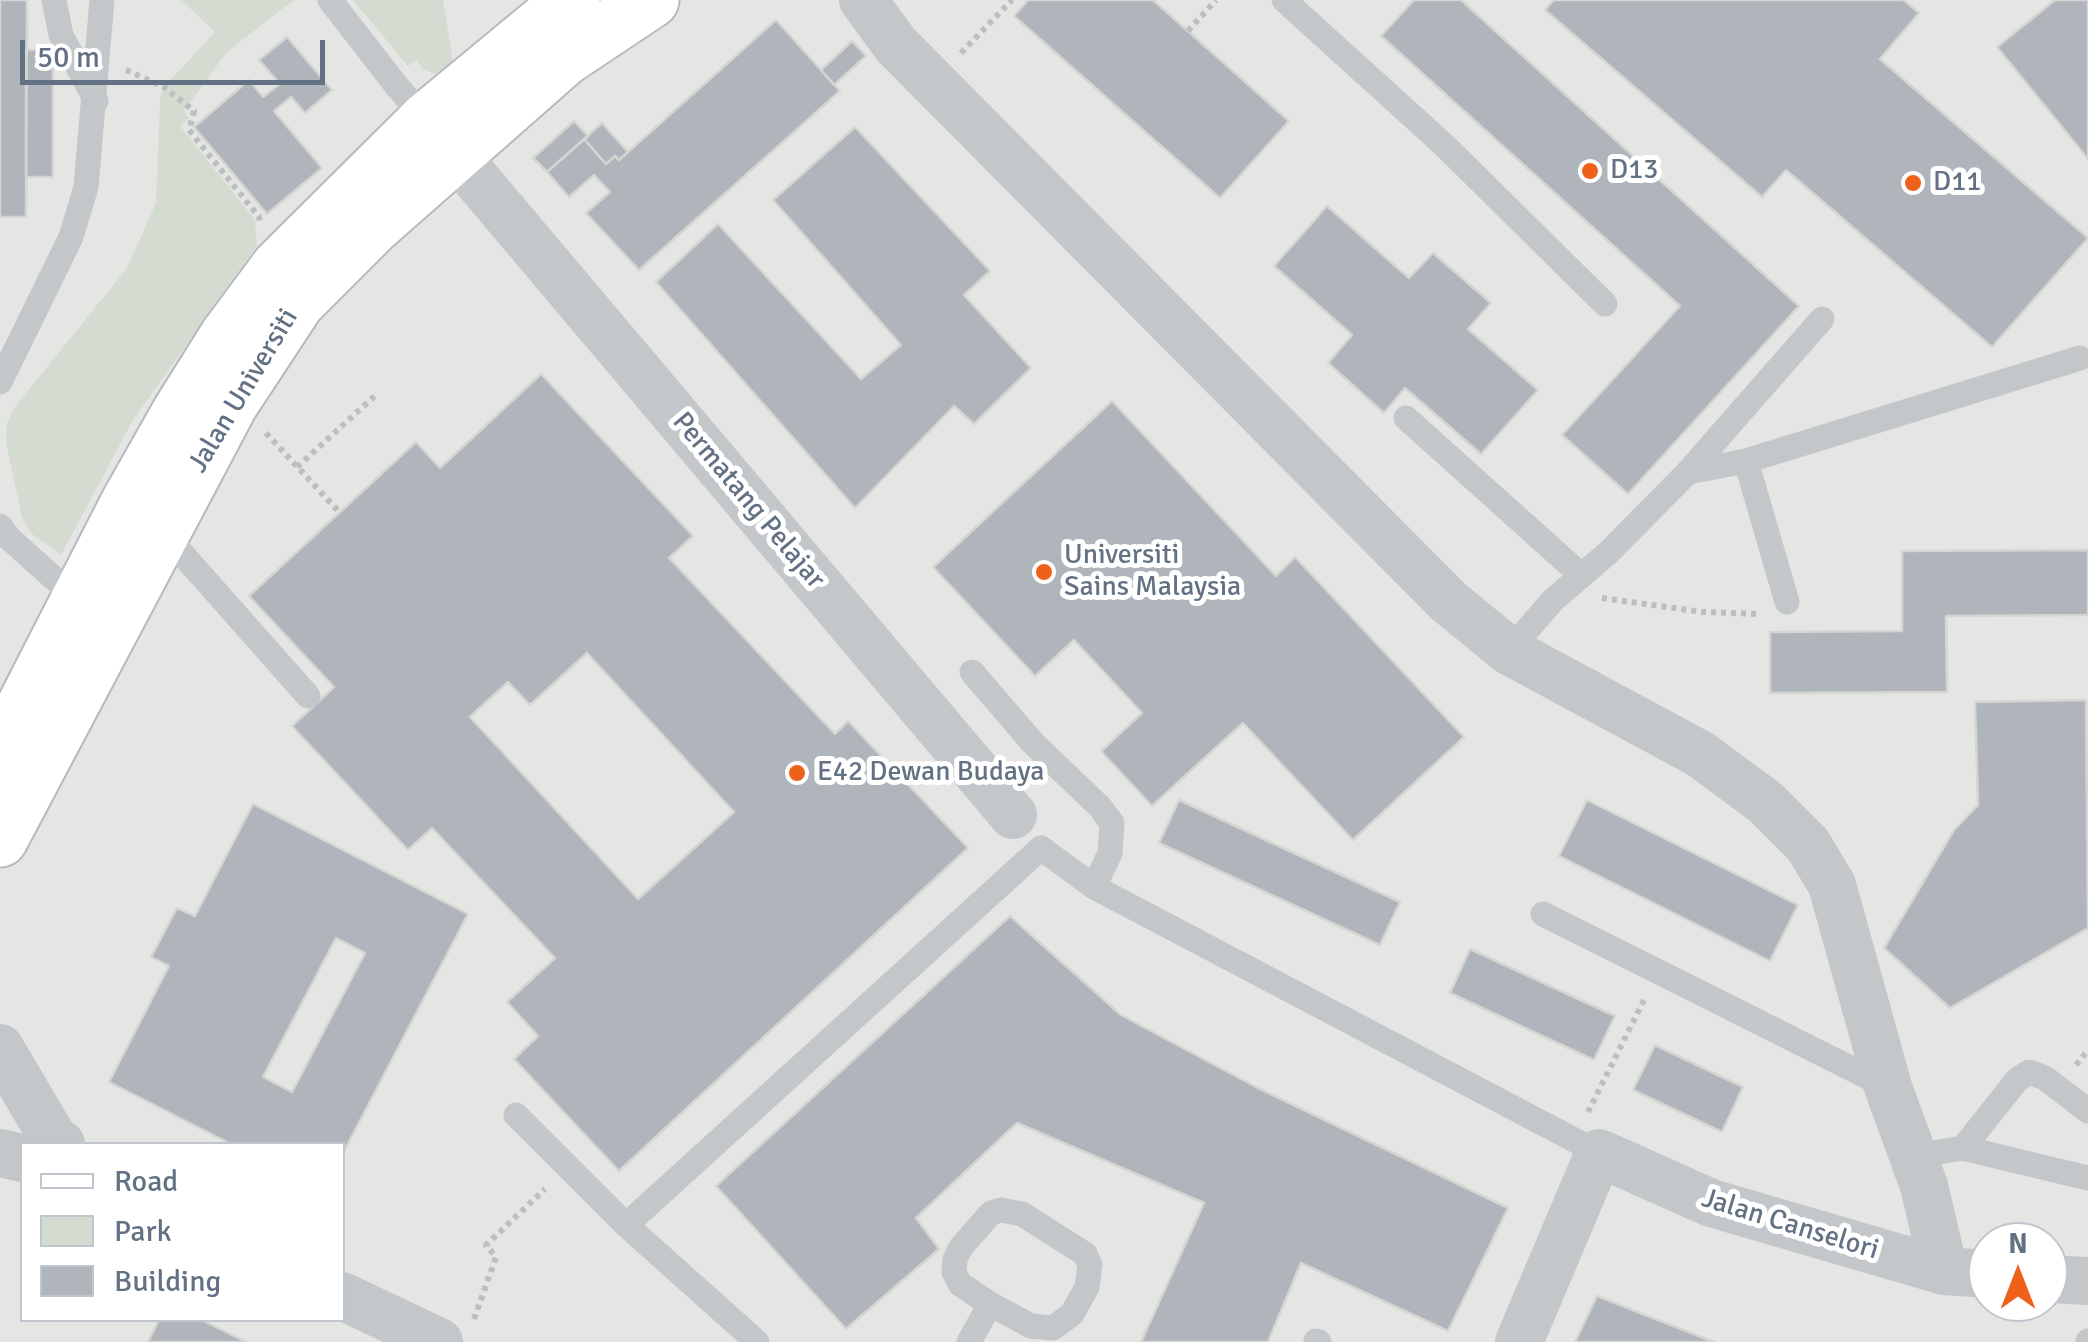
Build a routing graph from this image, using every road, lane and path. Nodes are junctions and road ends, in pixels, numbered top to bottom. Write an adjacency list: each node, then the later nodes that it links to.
1 (54, 0): 13 (lane)
2 (102, 0): 13 (lane)
3 (330, 0): 14 (lane)
4 (572, 0): 14 (street, Jalan Universiti)
5 (651, 0): 14 (street, Jalan Universiti)
6 (862, 0): 11 (street)
7 (1012, 0): 11 (path)
8 (1216, 0): 10 (path)
9 (1284, 0): 16 (lane)
10 (1188, 31)
11 (933, 82): 33 (street)
12 (164, 86): 15 (path)
13 (96, 101): 19 (lane)
14 (441, 137): 15 (street, Jalan Universiti); 28 (street, Jalan Universiti); 37 (street, Permatang Pelajar)
15 (279, 268): 31 (street, Jalan Universiti)
16 (1605, 304)
17 (1822, 319): 25 (lane)
18 (2085, 360): 23 (lane)
19 (0, 382)
20 (378, 393): 24 (path)
21 (1406, 418): 29 (lane)
22 (261, 428): 24 (path)
23 (1746, 461): 25 (lane); 30 (lane)
24 (297, 467): 26 (path)
25 (1688, 472): 29 (lane)
26 (340, 513)
27 (0, 526): 31 (lane)
28 (162, 531): 31 (street, Jalan Universiti); 35 (lane)
29 (1571, 584): 32 (path); 33 (lane)
30 (1786, 602)
31 (99, 606): 36 (street, Jalan Universiti); 38 (street, Jalan Universiti)
32 (1731, 614)
33 (1509, 651): 43 (street)
34 (972, 672): 39 (lane)
35 (308, 696)
36 (0, 754)
37 (1027, 832): 39 (lane); 53 (lane)
38 (0, 839)
39 (1094, 887): 49 (lane)
40 (1543, 914): 43 (lane)
41 (1644, 1000): 44 (path)
42 (0, 1048): 47 (street)
43 (1888, 1087): 50 (street)
44 (1592, 1102)
45 (2088, 1112): 48 (lane)
46 (516, 1115): 51 (lane)
47 (58, 1142)
48 (1963, 1148): 50 (lane); 52 (lane)
49 (1598, 1153): 54 (street, Jalan Canselori); 60 (street)
50 (1915, 1156): 54 (street)
51 (568, 1168): 53 (lane); 57 (path)
52 (2088, 1178)
53 (626, 1225): 58 (lane)
54 (1966, 1273)
55 (345, 1297): 57 (street)
56 (990, 1304): 56 (lane); 59 (lane)
57 (456, 1332)
58 (756, 1342)
59 (969, 1342)
60 (1519, 1342)

